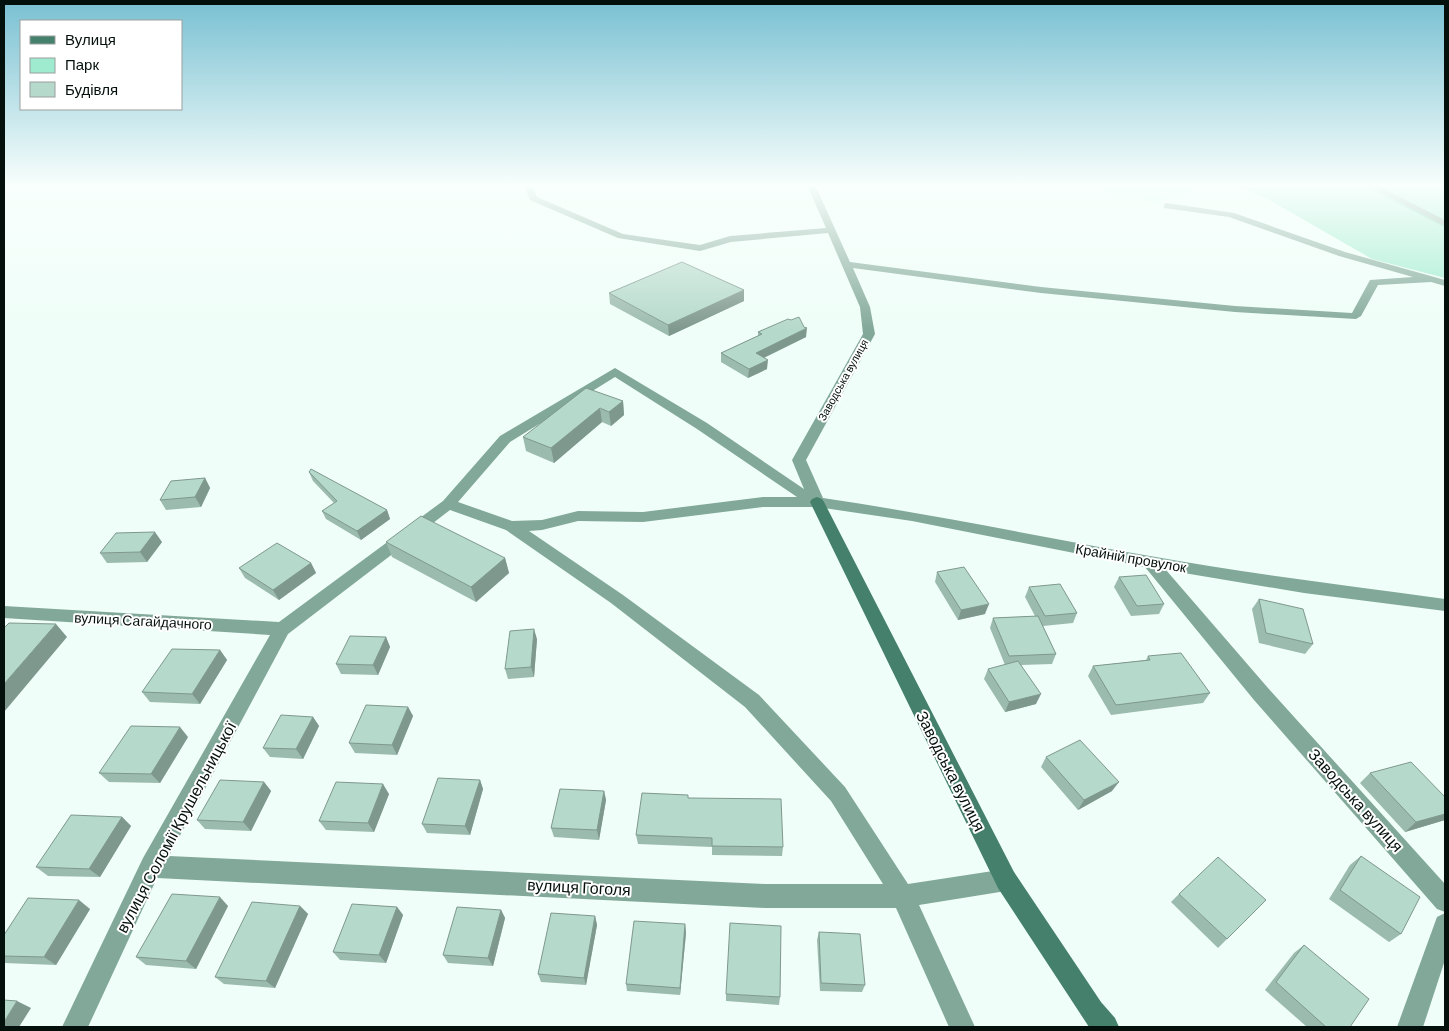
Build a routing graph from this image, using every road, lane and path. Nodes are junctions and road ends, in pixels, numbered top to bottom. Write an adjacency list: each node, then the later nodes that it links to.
1 (619, 235): 2 (street)
2 (769, 235)
3 (833, 235): 5 (street, Заводська вулиця)
4 (1288, 235): 6 (street)
5 (845, 264): 6 (street); 8 (street, Заводська вулиця)
6 (1432, 279): 7 (street)
7 (1445, 283)
8 (817, 502): 9 (street); 10 (street); 11 (street, Крайній провулок); 16 (street, Заводська вулиця)
9 (448, 504): 10 (street); 14 (street)
10 (511, 526): 17 (street)
11 (1150, 562): 12 (street, Крайній провулок); 18 (street, Заводська вулиця)
12 (1445, 604)
13 (7, 617): 14 (street, вулиця Сагайдачного)
14 (282, 629): 15 (street, вулиця Соломії Крушельницької)
15 (151, 866): 17 (street, вулиця Гоголя); 20 (street, вулиця Соломії Крушельницької)
16 (1006, 880): 17 (street, вулиця Гоголя); 22 (street, Заводська вулиця)
17 (903, 896): 21 (street)
18 (1445, 901)
19 (1445, 925): 23 (street)
20 (75, 1027)
21 (962, 1027)
22 (1106, 1027)
23 (1410, 1027)

